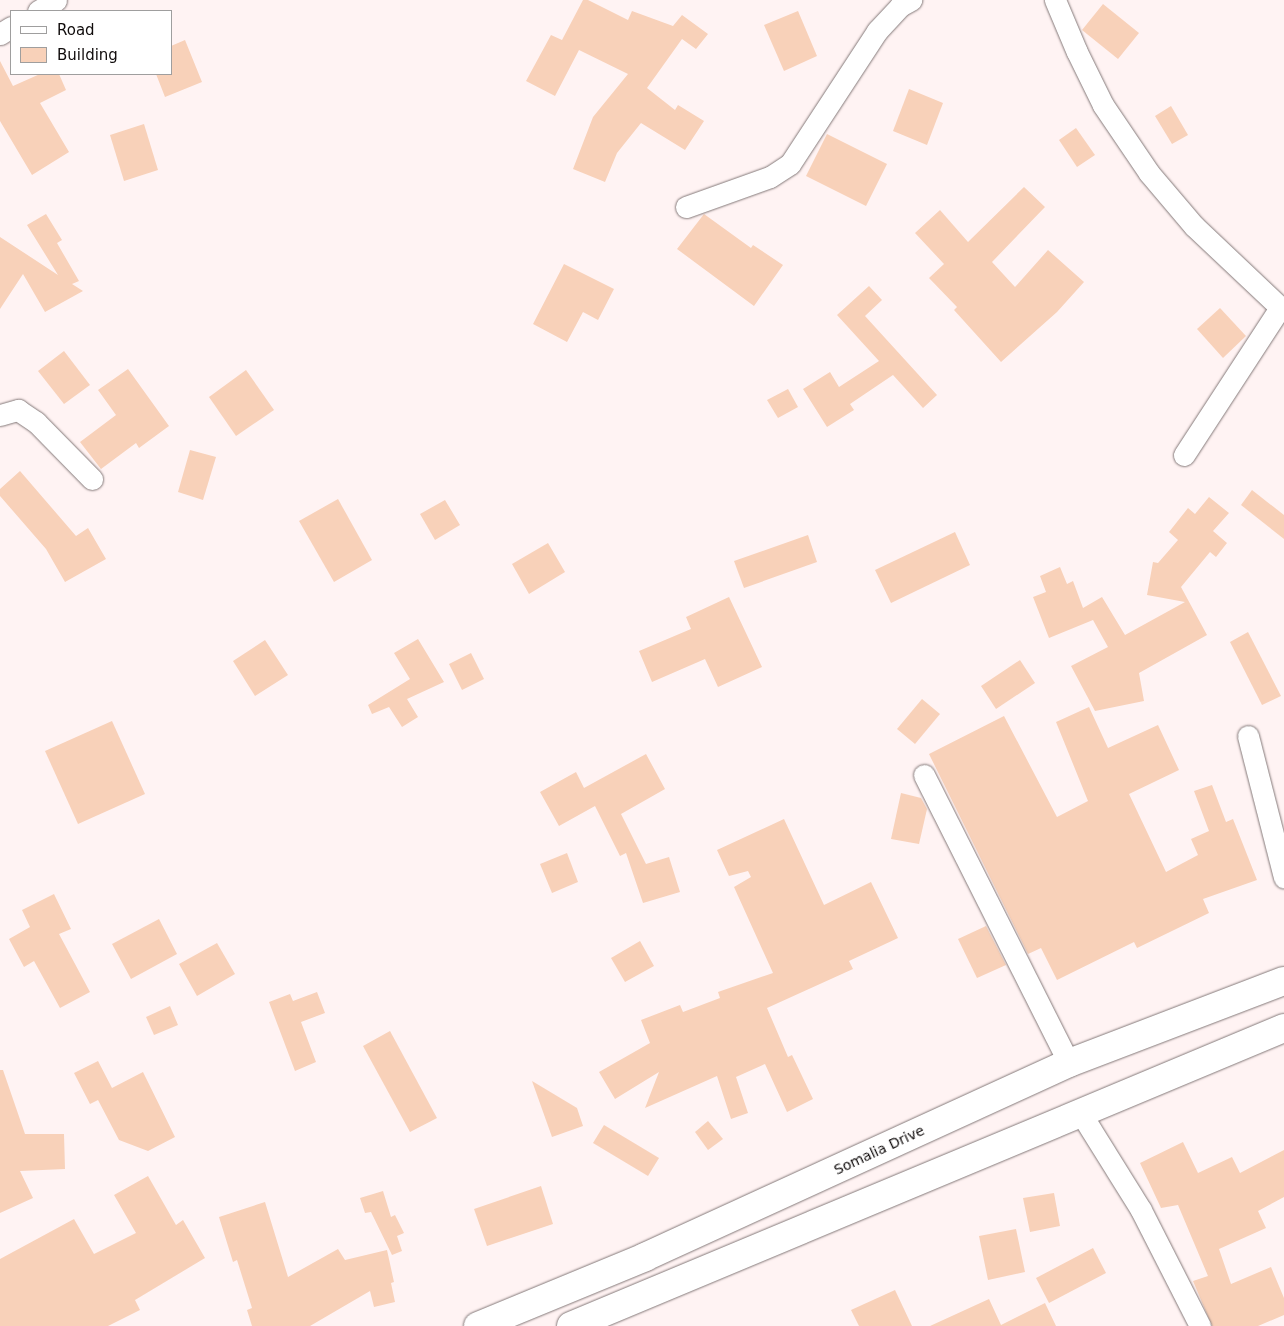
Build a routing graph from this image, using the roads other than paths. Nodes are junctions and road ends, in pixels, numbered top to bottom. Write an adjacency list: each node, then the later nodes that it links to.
1 (56, 0): 4 (street)
2 (911, 0): 5 (street)
3 (1055, 0): 6 (street)
4 (40, 10)
5 (686, 207)
6 (1282, 310): 8 (street)
7 (0, 415): 9 (street)
8 (1184, 456)
9 (92, 479)
10 (1248, 736): 12 (street)
11 (924, 775): 15 (street)
12 (1284, 877)
13 (1284, 980): 15 (main road, Somalia Drive)
14 (1284, 1028): 16 (main road)
15 (1069, 1063): 17 (main road, Somalia Drive)
16 (1080, 1112): 18 (main road); 19 (street)
17 (478, 1326)
18 (571, 1326)
19 (1200, 1326)

